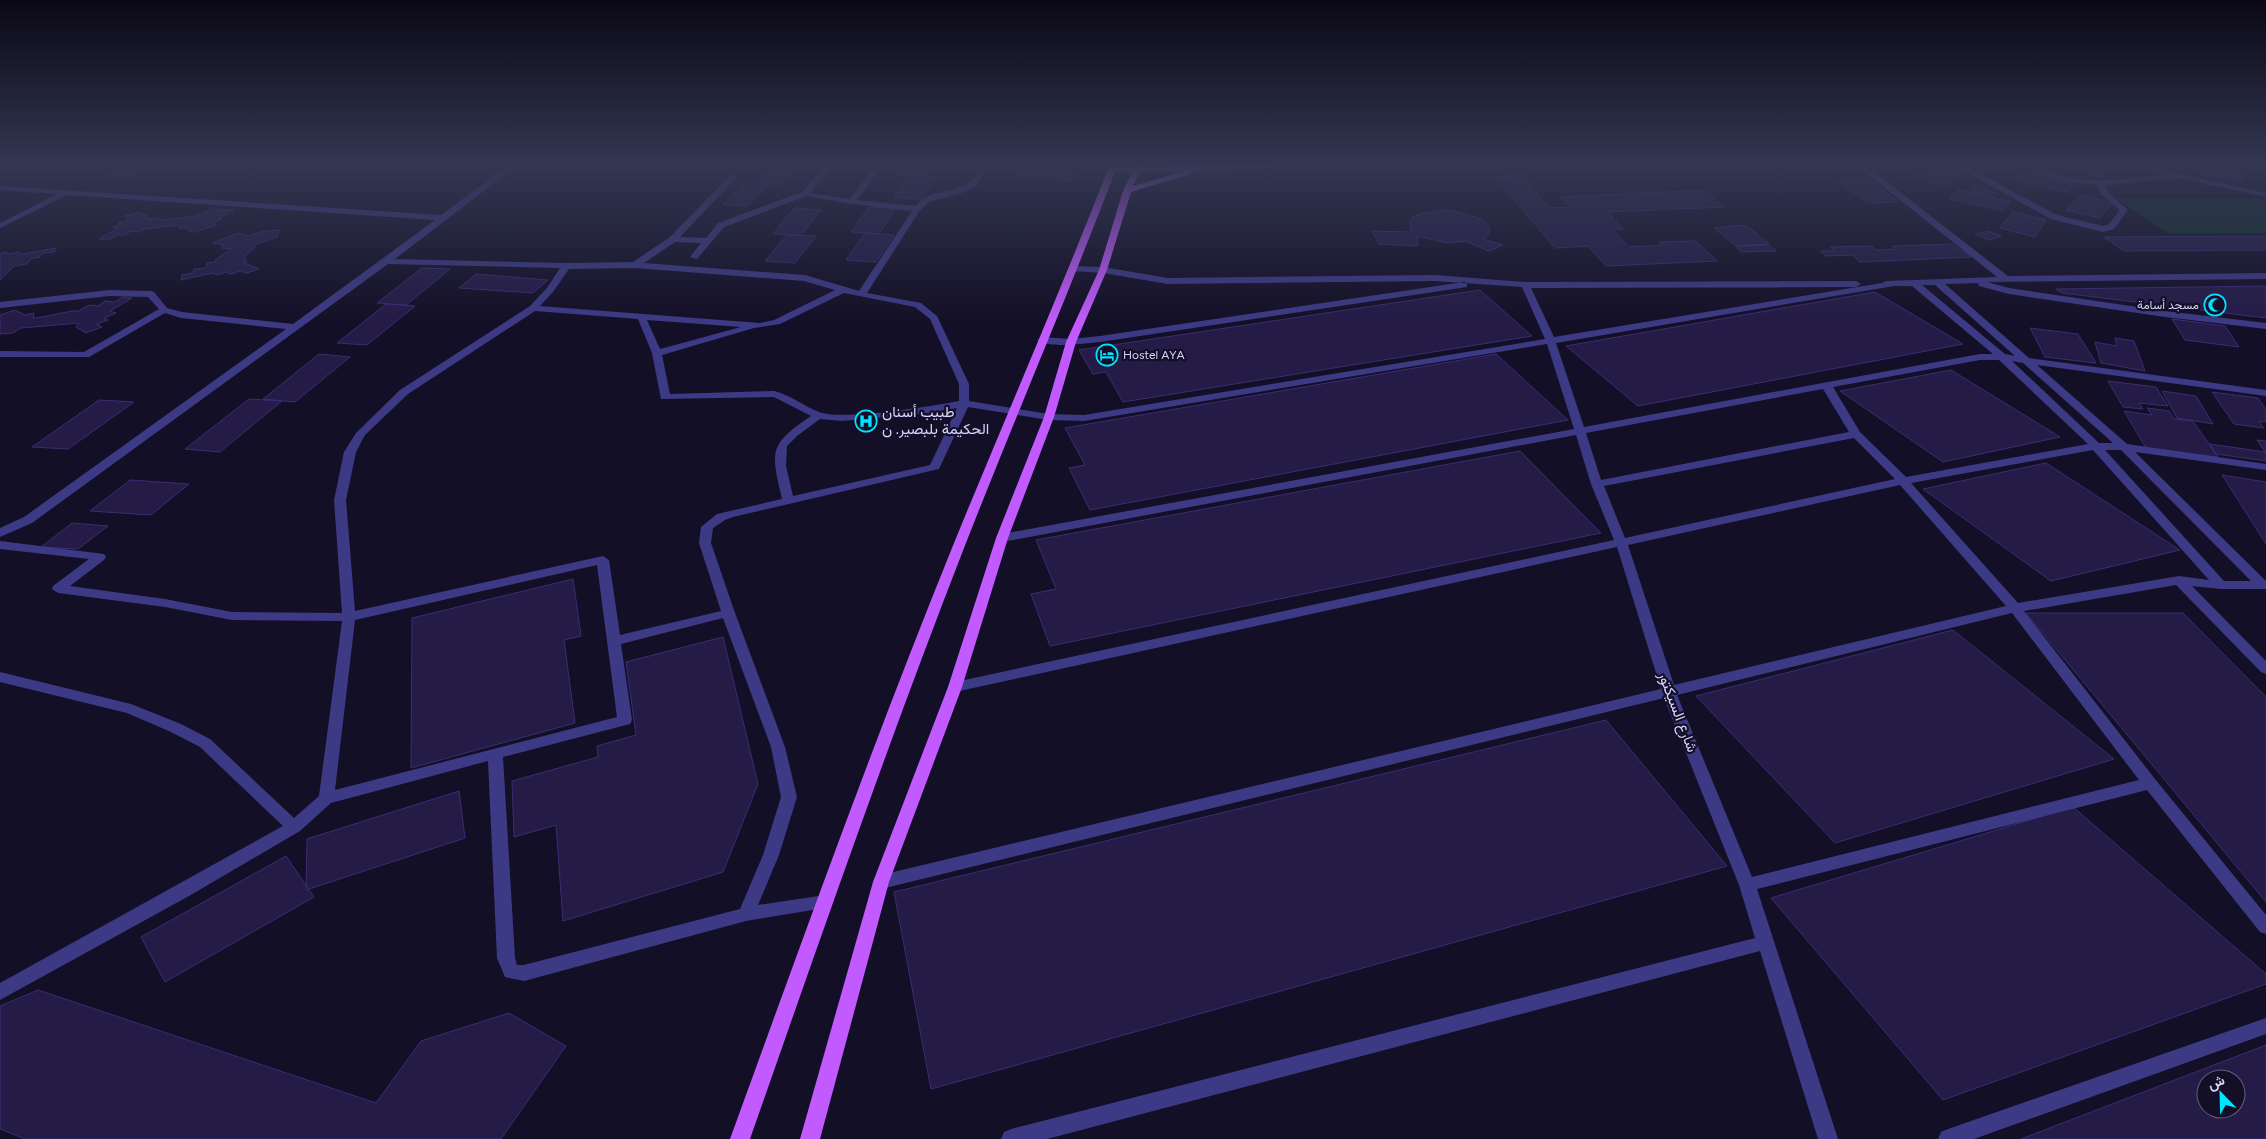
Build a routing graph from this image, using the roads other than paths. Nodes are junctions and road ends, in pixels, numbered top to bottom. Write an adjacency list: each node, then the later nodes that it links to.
1 (17, 217): 12 (street)
2 (430, 217): 11 (street)
3 (694, 217): 13 (street)
4 (742, 217): 14 (street)
5 (912, 217): 30 (street)
6 (1094, 217): 19 (main road)
7 (1119, 217): 20 (main road)
8 (1927, 217): 22 (street)
9 (2055, 217): 10 (street)
10 (2119, 217)
11 (442, 218): 16 (street)
12 (0, 226)
13 (673, 239): 14 (street); 17 (street)
14 (708, 241): 15 (street)
15 (694, 256)
16 (386, 261): 18 (street); 37 (street)
17 (635, 265): 18 (street); 29 (street)
18 (566, 266): 32 (street)
19 (1074, 269): 20 (street); 38 (main road)
20 (1104, 270): 23 (street); 39 (main road)
21 (2266, 276): 22 (street)
22 (2006, 279): 24 (street)
23 (1491, 281): 28 (street); 39 (street)
24 (1965, 281): 26 (street); 36 (street)
25 (1913, 282): 26 (street); 27 (street); 43 (street)
26 (1937, 282): 44 (street)
27 (1893, 284): 28 (street); 40 (street)
28 (1525, 285): 40 (street, شارع السيكتور)
29 (843, 290): 30 (street); 35 (street)
30 (861, 295): 47 (street)
31 (0, 305): 33 (street)
32 (533, 308): 34 (street); 68 (street)
33 (164, 310): 37 (street); 42 (street)
34 (641, 316): 35 (street); 41 (street)
35 (760, 326): 41 (street)
36 (2266, 326)
37 (293, 327): 59 (street)
38 (1042, 340): 39 (street); 48 (main road)
39 (1071, 342): 50 (main road)
40 (1551, 342): 50 (street); 51 (street, شارع السيكتور)
41 (657, 353): 49 (street)
42 (0, 354)
43 (2002, 357): 44 (street); 45 (street); 53 (street)
44 (2030, 362): 46 (street); 54 (street)
45 (1826, 385): 51 (street); 52 (street)
46 (2266, 394)
47 (964, 403): 48 (street); 49 (street); 58 (street)
48 (1013, 412): 50 (street); 80 (main road)
49 (818, 416): 58 (street)
50 (1049, 417): 60 (main road)
51 (1581, 431): 57 (street, شارع السيكتور); 60 (street)
52 (1856, 434): 56 (street); 57 (street)
53 (2096, 446): 54 (street); 56 (street); 65 (street)
54 (2124, 446): 55 (street); 64 (street)
55 (2266, 467)
56 (1903, 481): 61 (street); 66 (street)
57 (1597, 484): 61 (street, شارع السيكتور)
58 (788, 500): 67 (street)
59 (0, 533)
60 (1002, 538): 72 (main road)
61 (1620, 542): 72 (street); 73 (street, شارع السيكتور)
62 (0, 545): 68 (street)
63 (2178, 580): 65 (street); 66 (street); 70 (street)
64 (2264, 584): 65 (street)
65 (2221, 585)
66 (2015, 608): 73 (street); 75 (street)
67 (728, 613): 69 (street); 81 (street)
68 (349, 617): 69 (street); 76 (street)
69 (614, 641): 74 (street)
70 (2266, 669)
71 (0, 677): 77 (street)
72 (955, 687): 78 (main road)
73 (1669, 692): 78 (street); 79 (street, شارع السيكتور)
74 (495, 754): 76 (street); 81 (street)
75 (2150, 784): 79 (street); 82 (street)
76 (326, 798): 77 (street)
77 (294, 827): 84 (street)
78 (881, 882): 87 (main road)
79 (1747, 885): 83 (street, شارع السيكتور)
80 (825, 902): 81 (street); 86 (main road)
81 (746, 914)
82 (2266, 927)
83 (1764, 942): 88 (street); 89 (street, شارع السيكتور)
84 (0, 992)
85 (2266, 1026): 90 (street)
86 (740, 1139)
87 (810, 1139)
88 (1011, 1139)
89 (1828, 1139)
90 (1948, 1139)

